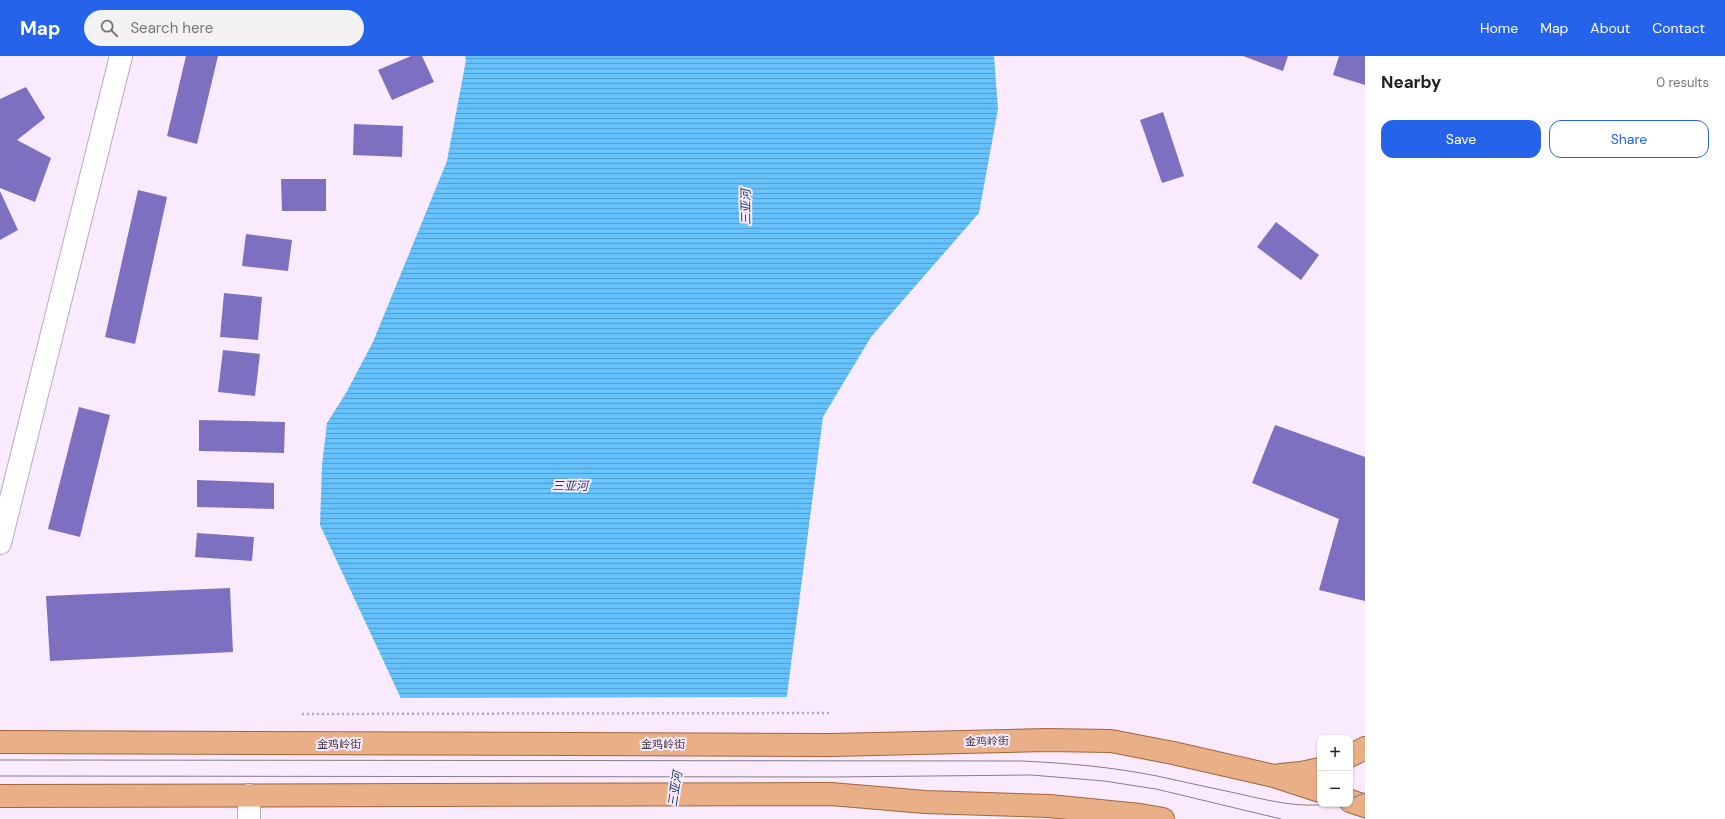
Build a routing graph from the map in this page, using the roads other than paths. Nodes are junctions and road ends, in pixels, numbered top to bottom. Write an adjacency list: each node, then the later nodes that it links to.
1 (121, 56): 2 (street)
2 (0, 543)
3 (0, 742): 7 (main road, 金鸡岭街)
4 (1365, 748): 5 (main road)
5 (1353, 754)
6 (1317, 770): 7 (main road)
7 (1274, 776): 8 (main road, 金鸡岭街)
8 (1317, 790)
9 (249, 795): 10 (main road); 13 (street); 14 (main road)
10 (0, 796)
11 (1353, 802): 12 (main road)
12 (1365, 806)
13 (249, 819)
14 (1163, 819)

